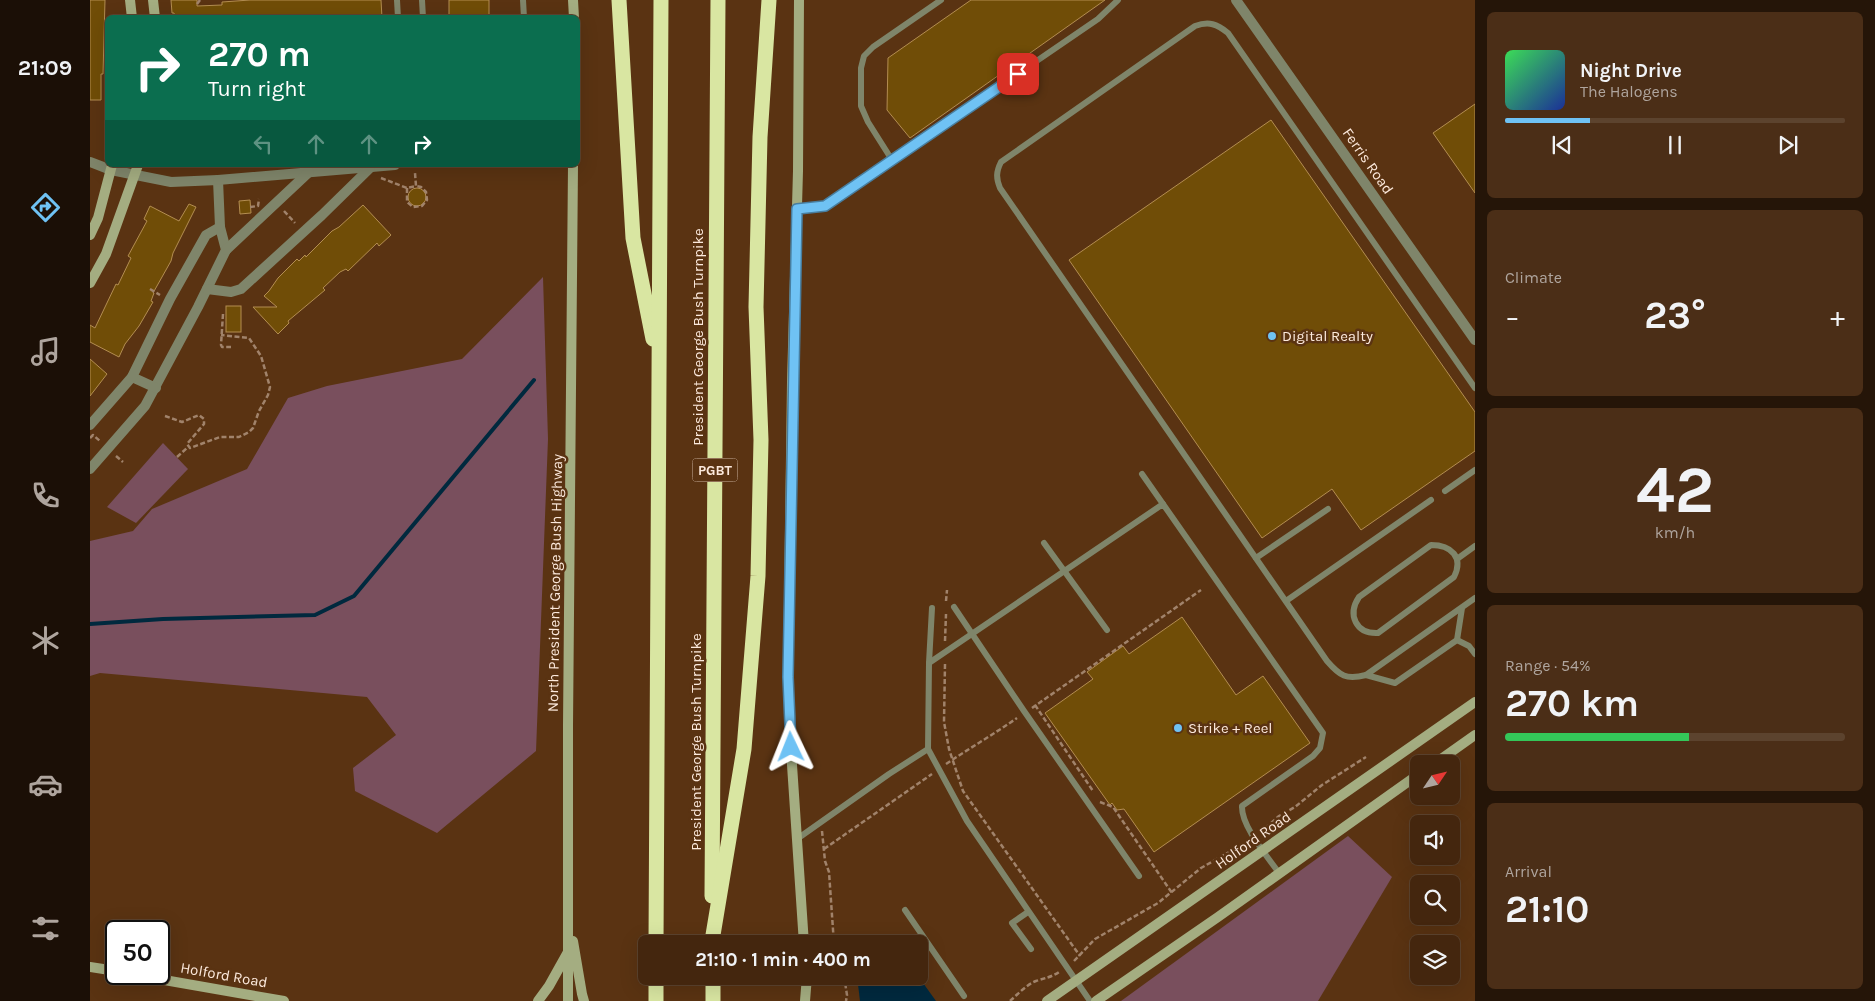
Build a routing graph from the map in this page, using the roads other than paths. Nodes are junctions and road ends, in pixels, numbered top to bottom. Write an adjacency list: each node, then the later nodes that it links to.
1 (130, 0): 15 (main road)
2 (153, 0): 16 (main road)
3 (397, 0): 17 (lane)
4 (422, 0): 18 (lane)
5 (523, 0): 19 (lane)
6 (574, 0): 20 (main road)
7 (618, 0): 39 (highway)
8 (661, 0): 39 (highway)
9 (718, 0): 80 (highway, President George Bush Turnpike / PGBT)
10 (769, 0): 81 (highway)
11 (799, 0): 32 (main road)
12 (941, 0): 21 (lane)
13 (1118, 0): 21 (lane)
14 (1236, 0): 38 (street, Ferris Road)
15 (132, 15)
16 (155, 15)
17 (398, 15)
18 (423, 15)
19 (524, 15)
20 (574, 15)
21 (892, 160): 32 (lane)
22 (90, 162): 23 (street)
23 (105, 166)
24 (137, 167): 30 (main road)
25 (378, 167): 28 (street)
26 (573, 167): 78 (main road, North President George Bush Highway)
27 (112, 168): 30 (street); 34 (main road)
28 (370, 168): 29 (street); 37 (street)
29 (309, 172): 31 (street); 35 (street)
30 (134, 176): 31 (street); 36 (main road)
31 (218, 180): 33 (street)
32 (797, 209): 72 (main road)
33 (220, 227): 35 (street); 40 (street)
34 (90, 235)
35 (226, 250): 37 (street)
36 (90, 283)
37 (207, 290): 41 (street)
38 (1475, 340)
39 (659, 371): 79 (highway)
40 (132, 378): 41 (street); 43 (street)
41 (156, 388): 44 (street)
42 (1475, 388): 53 (lane)
43 (90, 425)
44 (90, 469)
45 (1475, 470): 47 (lane)
46 (1142, 474): 49 (lane)
47 (1445, 491)
48 (1431, 500): 57 (lane)
49 (1163, 504): 55 (lane); 73 (lane)
50 (1328, 509): 53 (lane)
51 (1044, 543): 55 (lane)
52 (1475, 546): 54 (lane)
53 (1256, 558): 57 (lane)
54 (1458, 559): 54 (lane)
55 (1064, 571): 61 (lane); 62 (lane)
56 (1475, 598): 60 (lane)
57 (1286, 601): 66 (lane)
58 (954, 607): 62 (lane)
59 (932, 608): 65 (lane)
60 (1462, 608): 63 (lane); 66 (lane)
61 (1107, 630)
62 (972, 634): 65 (lane); 75 (lane)
63 (1456, 640): 64 (lane); 66 (lane)
64 (1475, 654)
65 (929, 664): 69 (lane)
66 (1366, 674)
67 (1475, 702): 73 (main road, Holford Road)
68 (1475, 735): 70 (main road)
69 (928, 749): 72 (lane); 77 (lane)
70 (1447, 755)
71 (1410, 780): 74 (main road)
72 (798, 839): 82 (main road)
73 (1264, 850): 74 (lane); 87 (main road, Holford Road)
74 (1279, 873): 104 (main road)
75 (1139, 876)
76 (905, 910): 93 (lane)
77 (1028, 912): 83 (lane); 87 (lane)
78 (568, 916): 84 (main road, North President George Bush Highway); 97 (main road)
79 (656, 935)
80 (712, 935)
81 (713, 935)
82 (803, 935)
83 (1031, 949)
84 (568, 951): 95 (main road); 96 (main road, North President George Bush Highway)
85 (90, 967): 86 (main road)
86 (105, 969)
87 (1076, 980): 102 (main road, Holford Road); 103 (lane)
88 (170, 981): 94 (main road, Holford Road)
89 (656, 985): 98 (highway)
90 (713, 985): 99 (highway)
91 (807, 985): 100 (main road)
92 (809, 985): 101 (main road)
93 (964, 996)
94 (284, 1001)
95 (538, 1001)
96 (568, 1001)
97 (584, 1001)
98 (656, 1001)
99 (713, 1001)
100 (805, 1001)
101 (810, 1001)
102 (1047, 1001)
103 (1090, 1001)
104 (1096, 1001)

